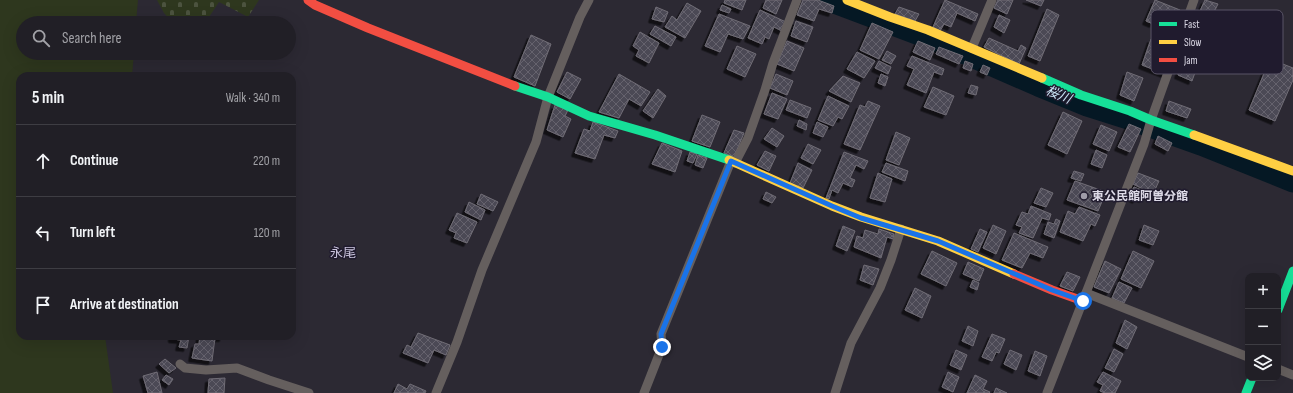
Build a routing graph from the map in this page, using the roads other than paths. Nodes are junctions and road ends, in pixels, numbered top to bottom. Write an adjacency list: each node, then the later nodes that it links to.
1 (308, 0): 10 (street)
2 (589, 0): 10 (street)
3 (797, 0): 12 (street)
4 (847, 0): 8 (street)
5 (992, 0): 8 (street)
6 (1194, 0): 7 (street)
7 (1190, 10)
8 (972, 48): 11 (street)
9 (1168, 74): 11 (street)
10 (548, 97): 12 (street); 24 (street)
11 (1150, 124): 13 (street); 16 (street)
12 (733, 162): 14 (street); 25 (street)
13 (1293, 171)
14 (901, 229): 16 (street); 26 (street)
15 (1293, 271): 17 (street)
16 (1084, 297): 18 (street); 27 (street)
17 (1278, 309)
18 (1245, 356)
19 (180, 364): 23 (street)
20 (1281, 370): 21 (street)
21 (1293, 375)
22 (1251, 381): 28 (street)
23 (309, 393)
24 (436, 393)
25 (644, 393)
26 (835, 393)
27 (1047, 393)
28 (1246, 393)

